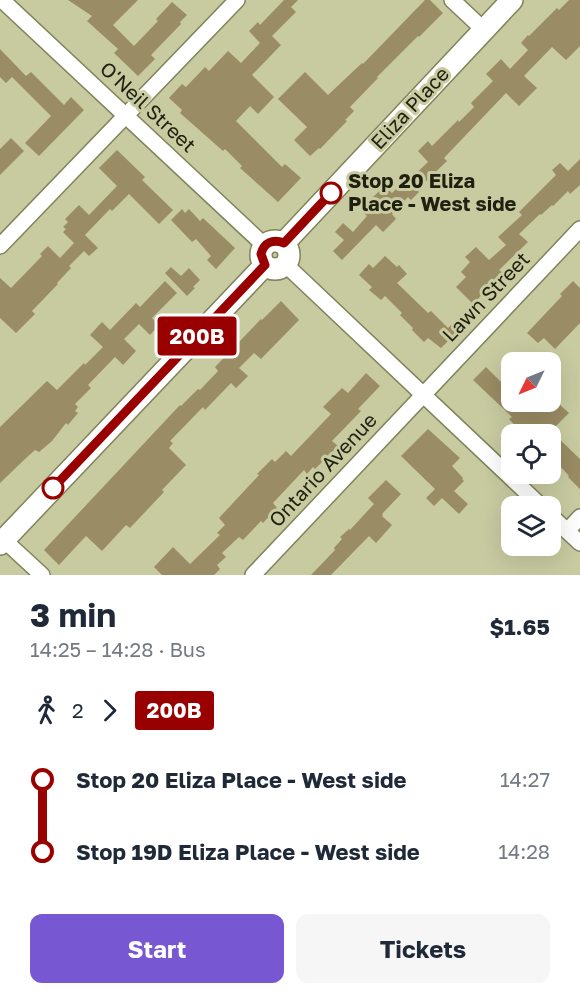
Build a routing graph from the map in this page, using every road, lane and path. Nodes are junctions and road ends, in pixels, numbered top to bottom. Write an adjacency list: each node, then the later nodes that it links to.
1 (2, 0): 6 (street, O'Neil Street)
2 (237, 0): 6 (street)
3 (452, 0): 5 (street)
4 (512, 0): 5 (street, Eliza Place)
5 (484, 30): 9 (street, Eliza Place)
6 (126, 116): 8 (street); 9 (street, O'Neil Street)
7 (580, 229): 10 (street, Lawn Street)
8 (0, 246)
9 (275, 255): 10 (street, O'Neil Street); 15 (street, Eliza Place)
10 (423, 394): 11 (street, O'Neil Street); 18 (street, Ontario Avenue)
11 (530, 496)
12 (580, 517): 14 (street)
13 (561, 525): 14 (street)
14 (567, 531): 16 (street)
15 (2, 542): 17 (street)
16 (580, 543)
17 (42, 575)
18 (253, 575)

